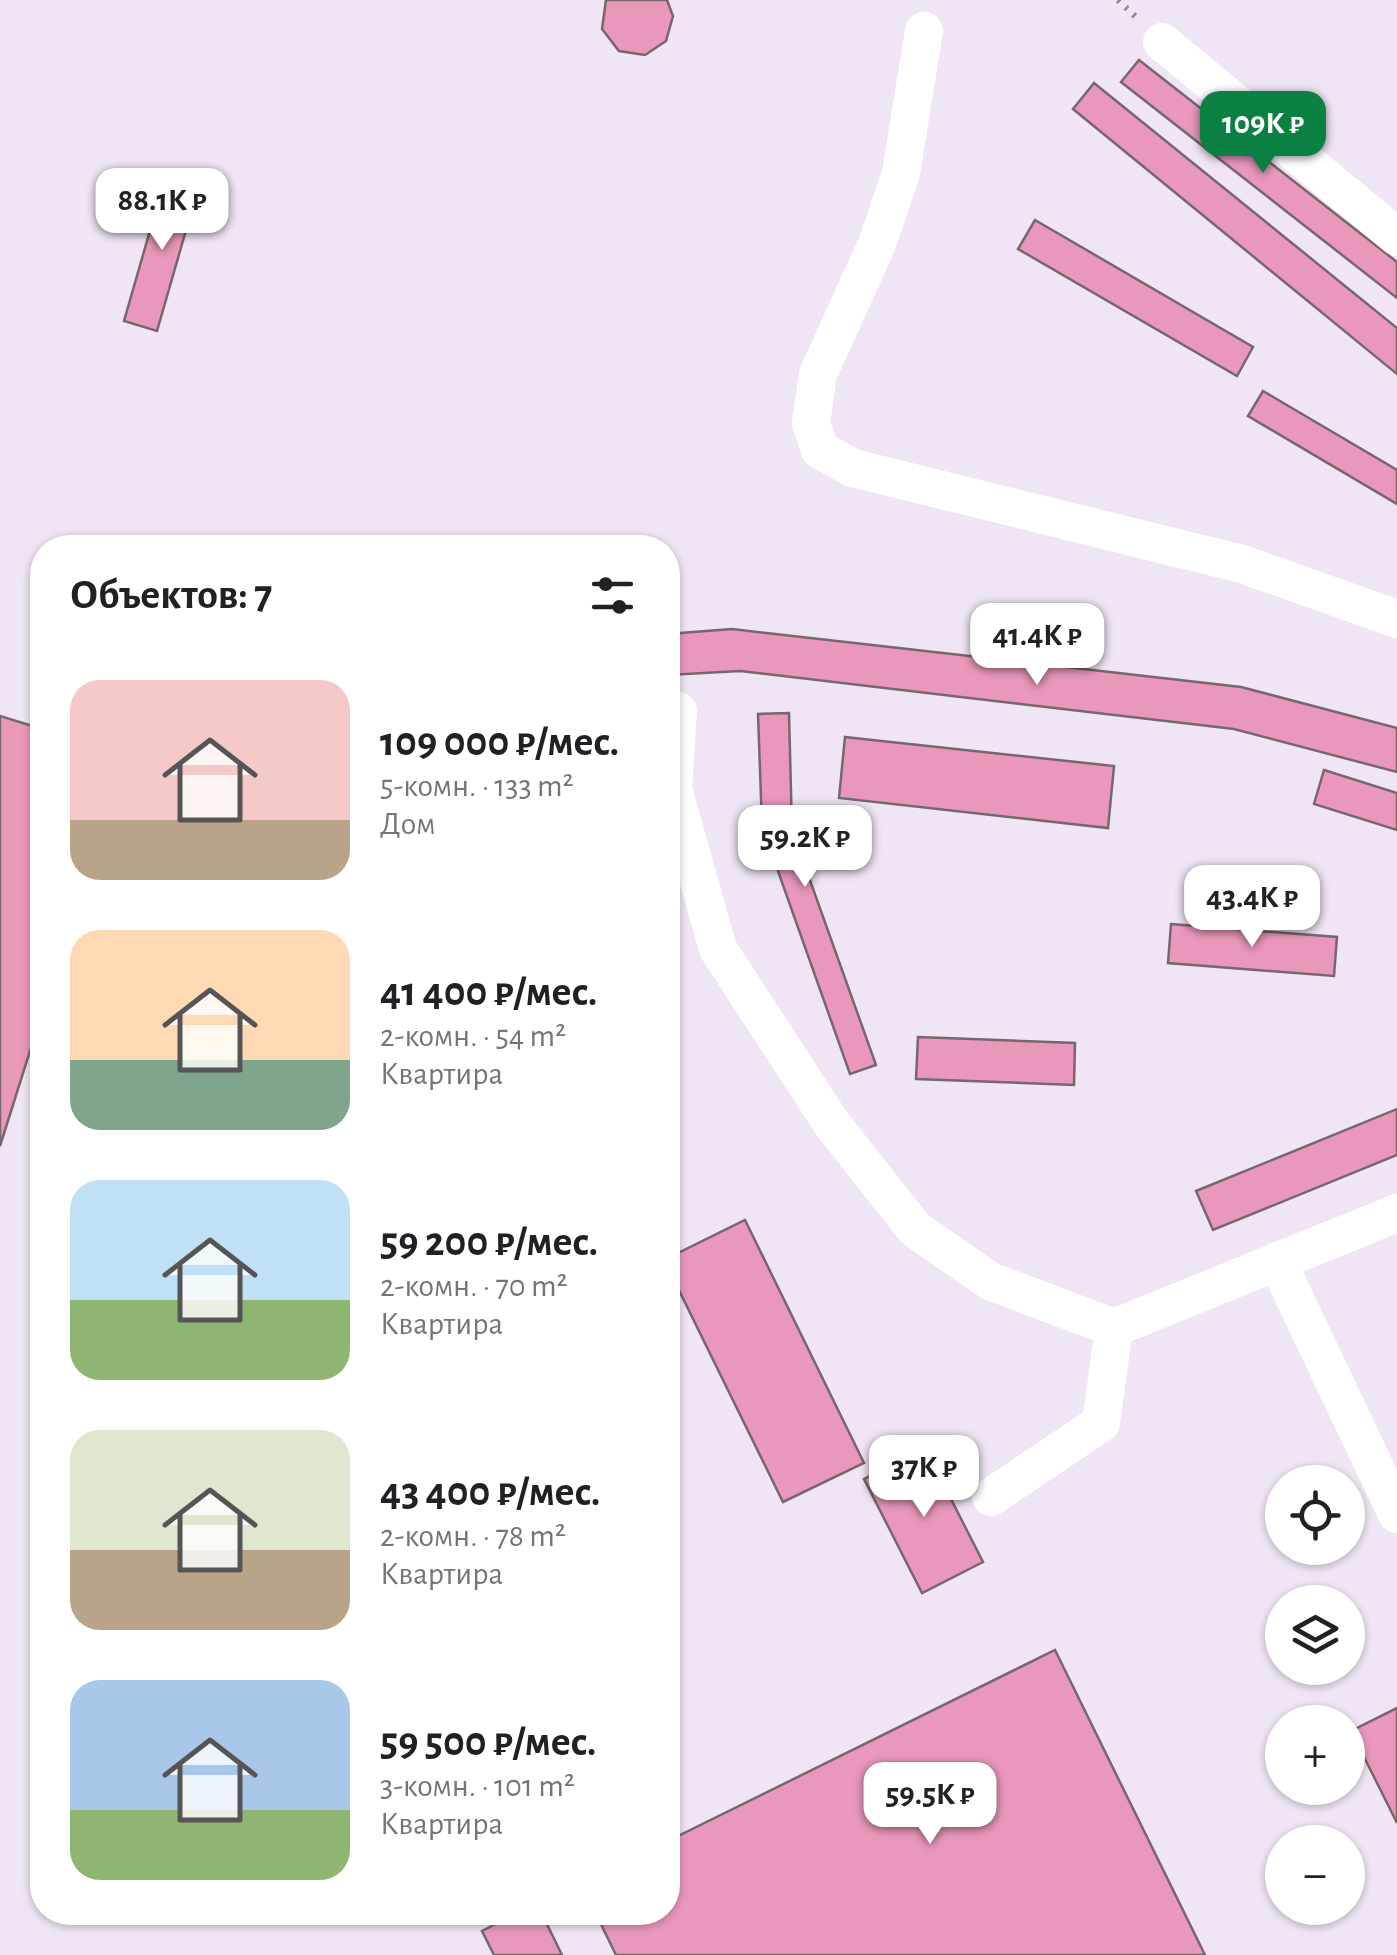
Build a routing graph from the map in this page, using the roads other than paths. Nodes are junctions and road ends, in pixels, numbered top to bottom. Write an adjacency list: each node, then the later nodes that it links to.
1 (924, 31): 4 (street)
2 (1162, 42): 3 (street)
3 (1397, 238)
4 (1397, 619)
5 (680, 814): 8 (street)
6 (1397, 1213): 7 (street)
7 (1277, 1261): 8 (street); 10 (street)
8 (1114, 1328): 9 (street)
9 (991, 1496)
10 (1397, 1514)

